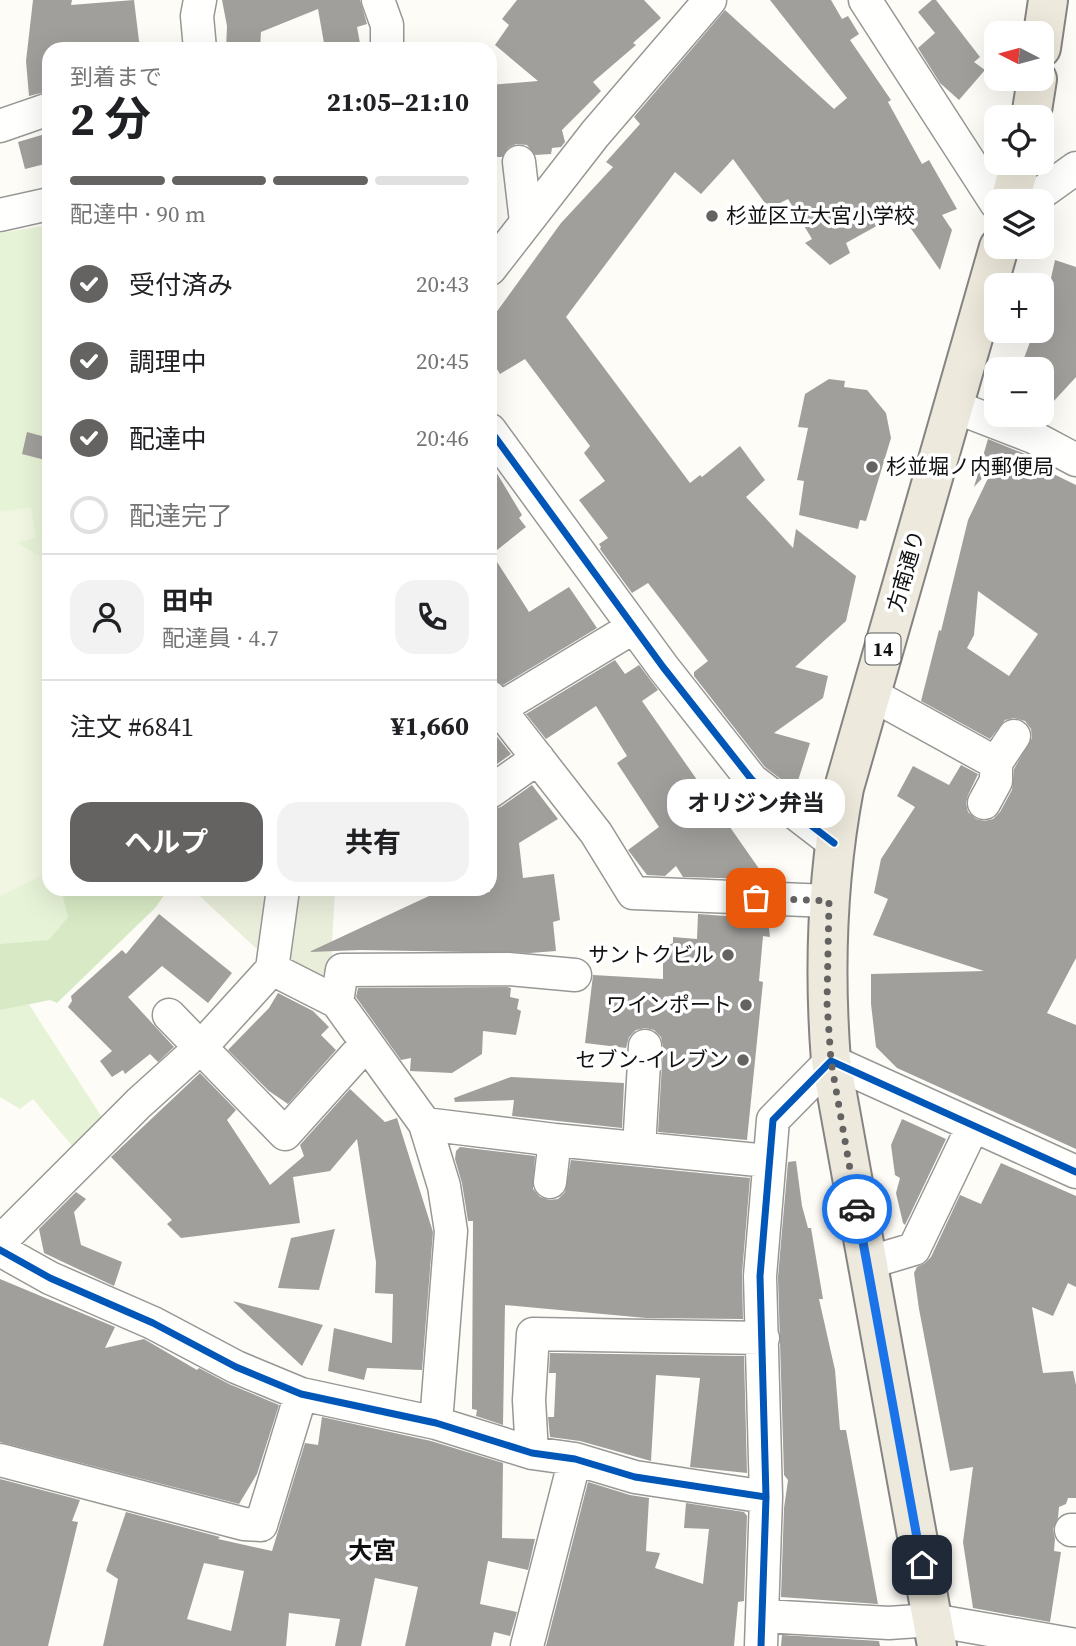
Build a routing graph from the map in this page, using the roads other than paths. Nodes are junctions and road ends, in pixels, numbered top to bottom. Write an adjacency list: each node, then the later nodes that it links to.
1 (200, 0): 7 (street)
2 (378, 0): 8 (street)
3 (710, 0): 17 (street)
4 (865, 0): 13 (street)
5 (1048, 0): 6 (main road)
6 (1045, 21)
7 (199, 42)
8 (387, 42)
9 (42, 112): 10 (street)
10 (0, 126)
11 (519, 162): 17 (street)
12 (1076, 168): 14 (street)
13 (987, 189)
14 (1047, 189)
15 (42, 206): 16 (street)
16 (0, 215)
17 (526, 222): 19 (street)
18 (996, 259): 20 (main road, 方南通り / 14)
19 (497, 260)
20 (953, 406): 22 (street); 24 (main road, 方南通り / 14)
21 (497, 440): 23 (street)
22 (1076, 460)
23 (634, 627): 25 (street); 32 (street)
24 (871, 694): 29 (street); 32 (main road, 方南通り / 14)
25 (497, 701)
26 (497, 705): 28 (street)
27 (1014, 736): 29 (street)
28 (538, 758): 30 (street); 34 (street)
29 (996, 763): 31 (street)
30 (497, 787)
31 (984, 803)
32 (834, 843): 34 (main road, 方南通り / 14)
33 (281, 896): 35 (street)
34 (829, 901): 42 (main road, 方南通り / 14)
35 (272, 969): 37 (street); 41 (street)
36 (575, 975): 37 (street)
37 (337, 1002): 39 (street)
38 (169, 1015): 41 (street)
39 (366, 1044): 41 (street); 43 (street)
40 (645, 1046): 46 (street)
41 (200, 1048): 50 (street)
42 (831, 1061): 44 (street); 47 (street); 52 (main road, 方南通り / 14)
43 (425, 1124): 45 (street); 55 (street)
44 (973, 1126): 48 (street); 52 (street)
45 (555, 1140): 46 (street); 49 (street)
46 (639, 1148): 47 (street)
47 (768, 1161): 53 (street)
48 (1076, 1172)
49 (550, 1182)
50 (0, 1242)
51 (0, 1250): 54 (street)
52 (867, 1263): 61 (main road, 方南通り / 14)
53 (762, 1338): 56 (street); 59 (street)
54 (301, 1394): 55 (street); 58 (street)
55 (436, 1423): 56 (street)
56 (532, 1453): 57 (street)
57 (575, 1459): 59 (street); 63 (street)
58 (0, 1460)
59 (766, 1497): 60 (street)
60 (762, 1631): 61 (street)
61 (934, 1633): 62 (street)
62 (1076, 1644)
63 (527, 1646)

